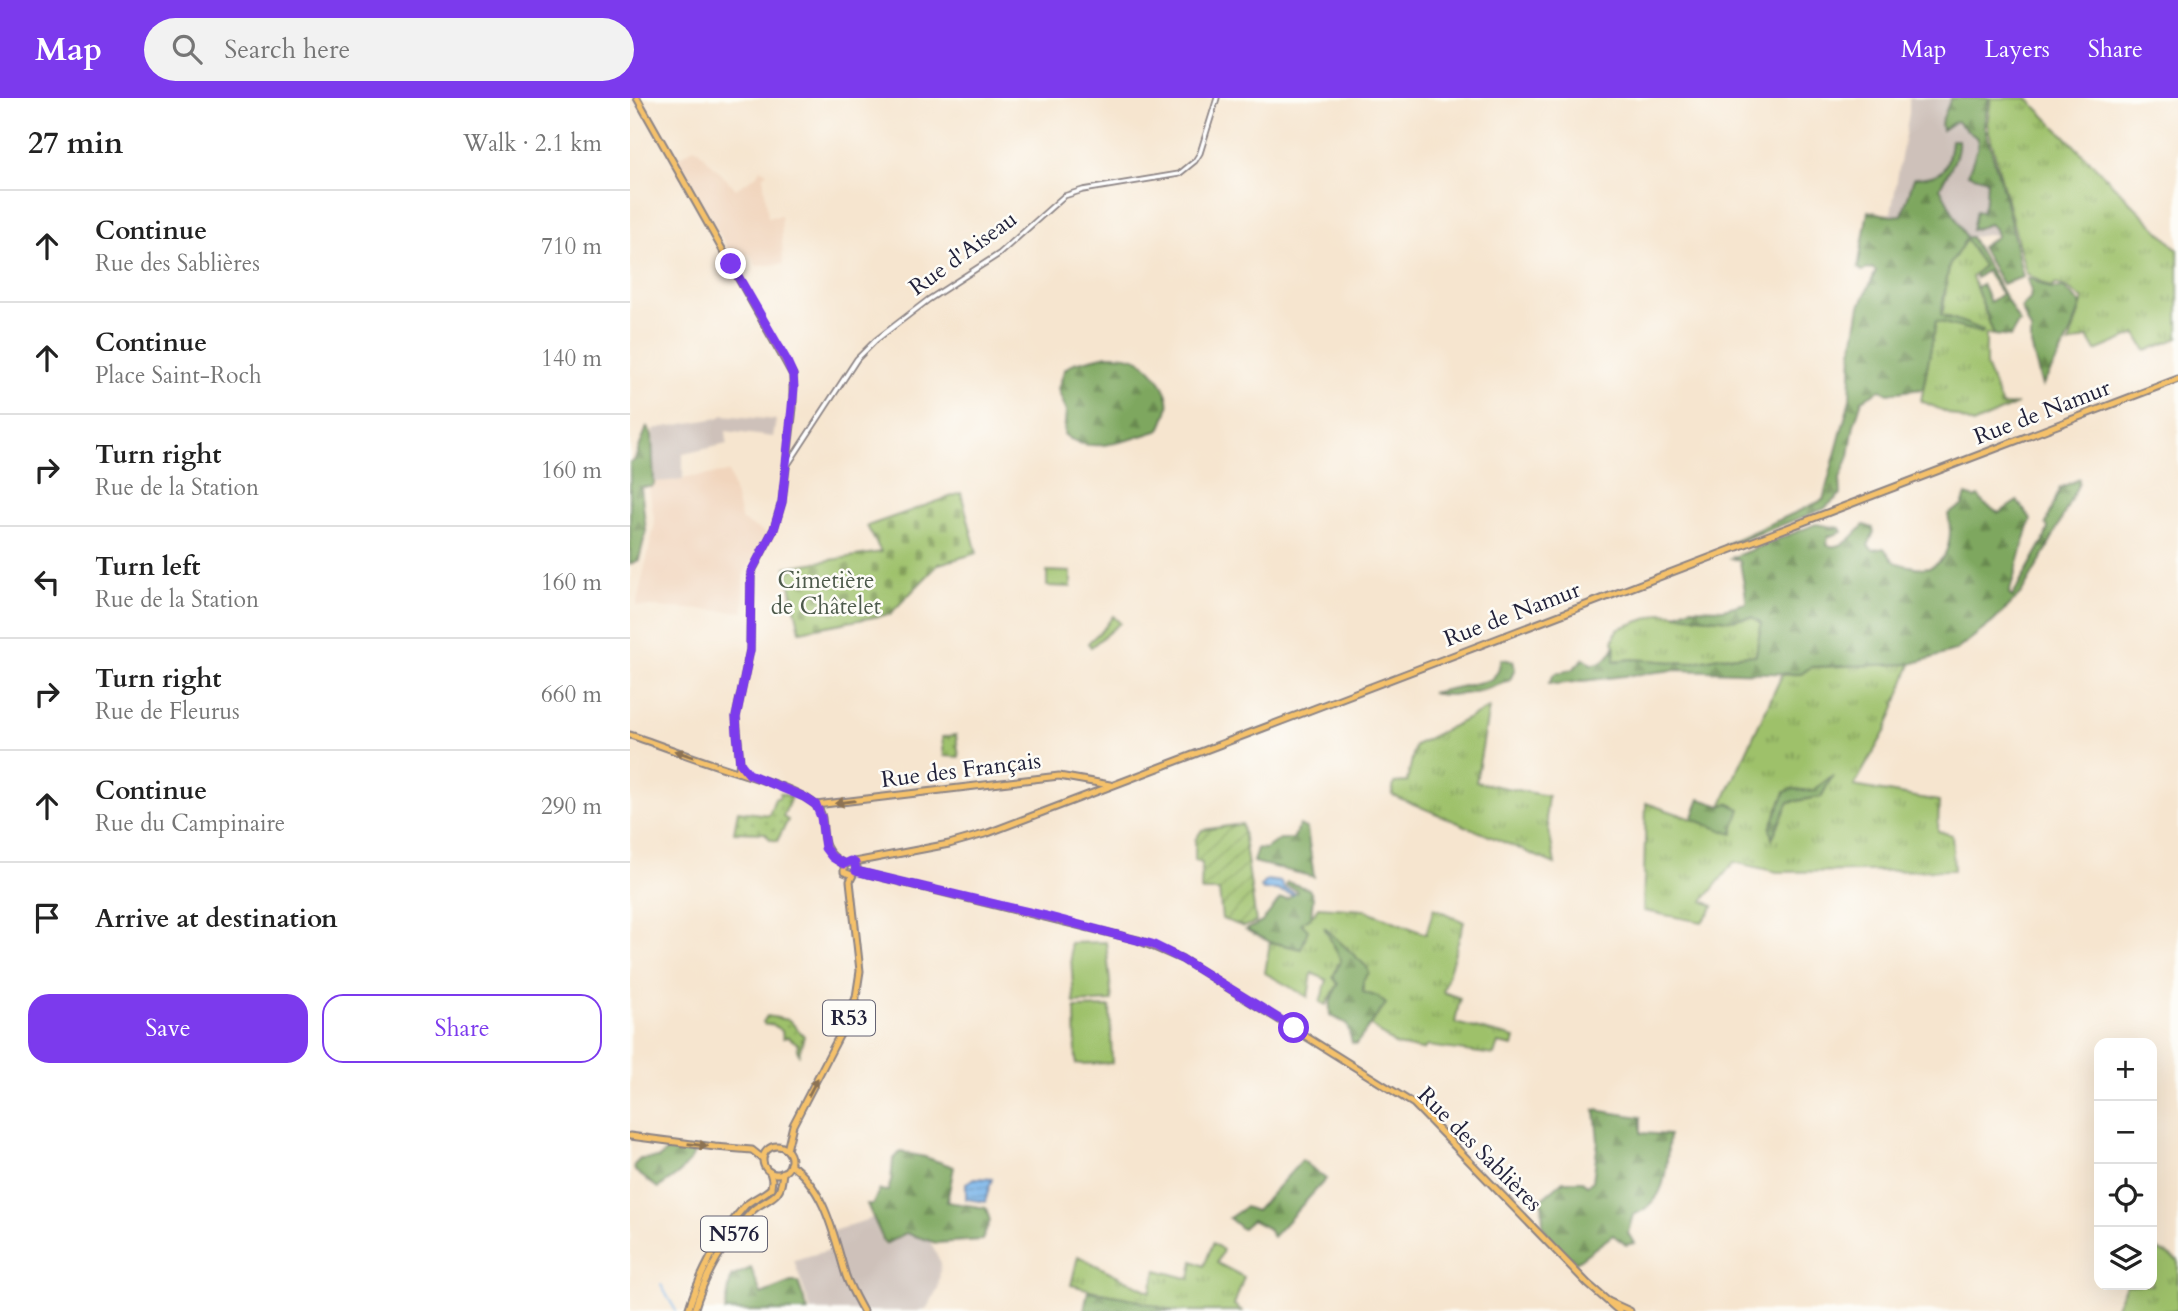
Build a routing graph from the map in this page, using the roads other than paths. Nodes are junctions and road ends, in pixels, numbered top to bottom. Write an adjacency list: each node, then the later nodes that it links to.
1 (637, 98): 4 (main road)
2 (1217, 98): 4 (street, Rue d'Aiseau)
3 (2178, 379): 9 (main road, Rue de Namur)
4 (786, 468): 6 (main road)
5 (630, 736): 7 (main road, one-way to 5)
6 (740, 763): 7 (main road); 8 (main road)
7 (738, 772): 8 (main road)
8 (751, 776): 10 (main road)
9 (1110, 785): 10 (main road, Rue des Français, one-way to 10); 11 (main road, Rue de Namur)
10 (816, 805): 12 (main road)
11 (855, 863): 12 (main road, Rue de Namur); 13 (main road, R53)
12 (844, 864): 13 (main road)
13 (854, 873): 15 (main road, R53, one-way to 13); 21 (main road, Rue des Sablières)
14 (630, 1136): 16 (main road, one-way to 16)
15 (787, 1150): 16 (main road); 17 (main road, R53)
16 (762, 1158): 18 (main road)
17 (790, 1164): 19 (main road); 22 (main road)
18 (770, 1172): 19 (main road); 20 (main road, N576)
19 (783, 1172): 20 (main road, N576)
20 (691, 1308)
21 (1621, 1310): 23 (main road, Rue des Sablières)
22 (863, 1311)
23 (1630, 1311)

